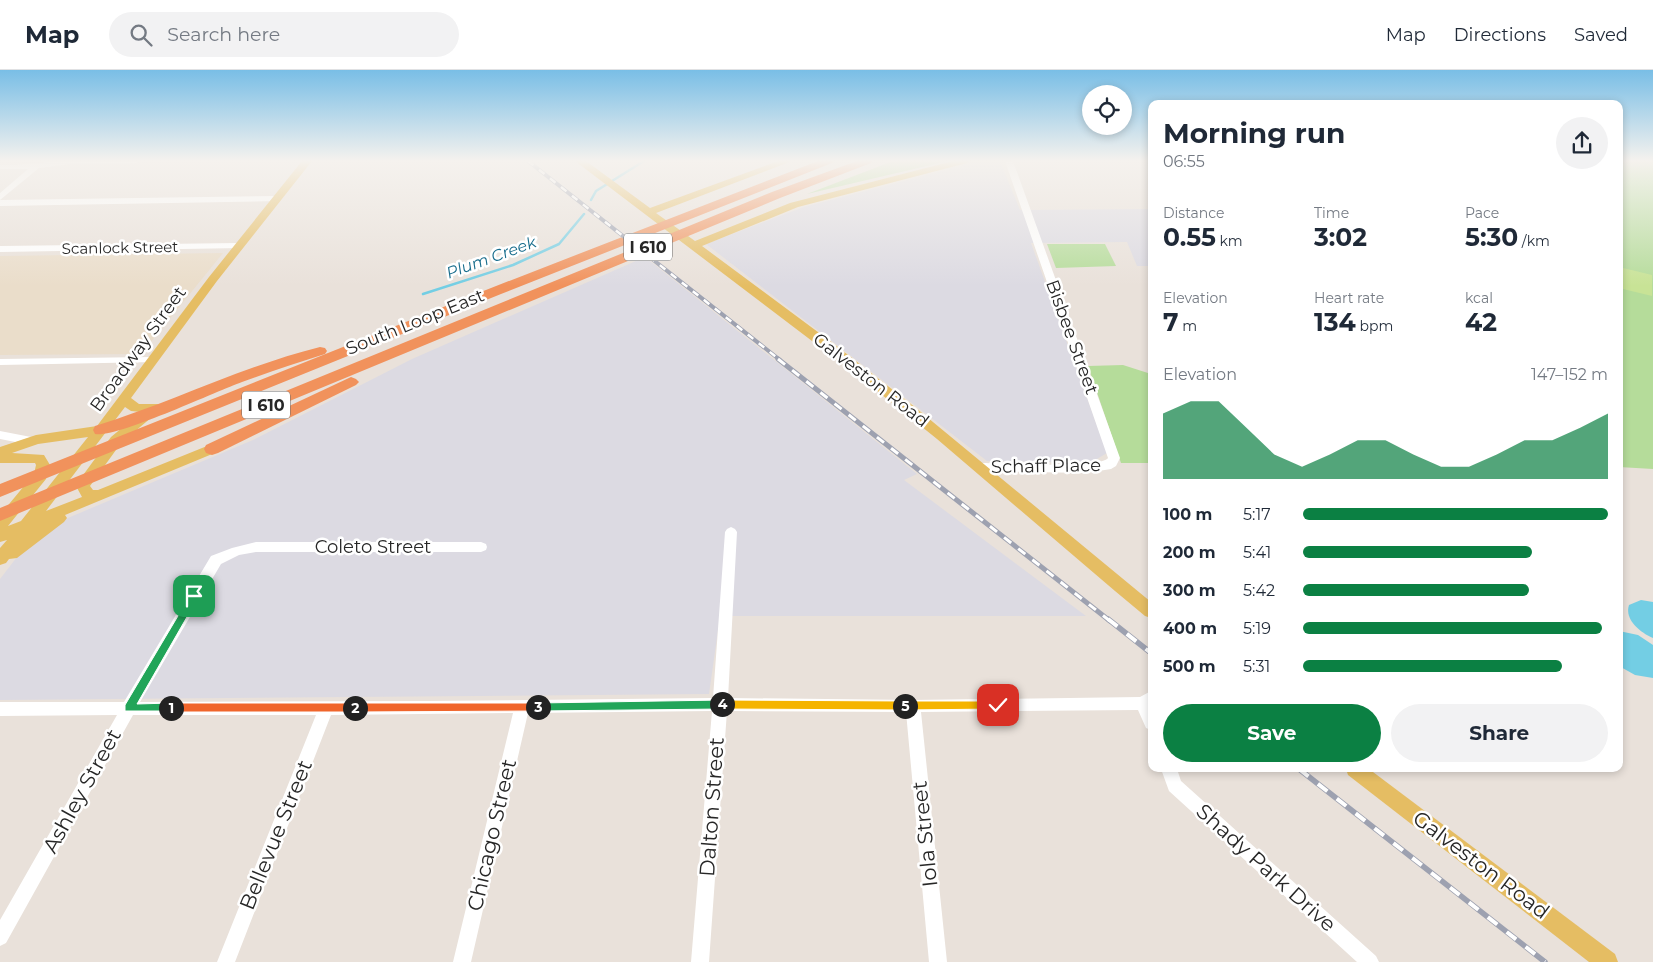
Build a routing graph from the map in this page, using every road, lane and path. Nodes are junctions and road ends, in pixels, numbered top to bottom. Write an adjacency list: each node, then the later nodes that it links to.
1 (0, 203): 2 (street)
2 (26, 203)
3 (273, 203): 11 (main road, Broadway Street)
4 (636, 203): 10 (main road, Galveston Road)
5 (674, 203): 10 (main road)
6 (720, 203): 14 (highway, South Loop East / I 610)
7 (757, 203): 15 (highway, I 610)
8 (803, 203): 12 (main road)
9 (1024, 203): 29 (street, Bisbee Street)
10 (648, 212): 12 (main road, Galveston Road)
11 (239, 246): 13 (street, Scanlock Street); 16 (main road, Broadway Street)
12 (693, 246): 30 (main road, Galveston Road)
13 (0, 250)
14 (411, 323): 19 (highway); 31 (highway, South Loop East / I 610)
15 (428, 341): 26 (highway); 34 (highway, South Loop East / I 610)
16 (151, 360): 17 (street); 18 (main road, Broadway Street)
17 (0, 362)
18 (120, 403): 19 (main road); 21 (main road, Broadway Street); 23 (main road)
19 (171, 405): 20 (highway)
20 (148, 414): 21 (highway); 32 (main road)
21 (101, 430): 23 (main road); 35 (main road, Broadway Street)
22 (4, 435): 24 (street); 25 (street)
23 (59, 437): 24 (main road)
24 (31, 442): 27 (main road)
25 (0, 447)
26 (212, 449): 32 (main road)
27 (0, 452)
28 (0, 458): 36 (main road)
29 (1112, 463): 30 (street, Schaff Place)
30 (979, 467): 42 (main road, Galveston Road)
31 (6, 489)
32 (102, 495): 33 (main road)
33 (85, 501): 35 (main road); 41 (main road)
34 (0, 515)
35 (26, 525): 38 (main road); 41 (main road, Broadway Street)
36 (0, 526)
37 (731, 532): 44 (street, Dalton Street)
38 (0, 536)
39 (264, 547): 40 (street, Coleto Street); 48 (street, Ashley Street)
40 (481, 547)
41 (0, 561)
42 (1148, 610)
43 (1147, 700): 45 (street)
44 (720, 704): 45 (street); 47 (street); 55 (street, Dalton Street)
45 (912, 706): 56 (street, Iola Street)
46 (327, 707): 47 (street); 48 (street); 53 (street, Bellevue Street)
47 (522, 707): 54 (street, Chicago Street)
48 (129, 708): 49 (street); 52 (street, Ashley Street)
49 (0, 709)
50 (1170, 772): 57 (street, Shady Park Drive)
51 (1359, 772): 58 (main road, Galveston Road)
52 (0, 937)
53 (226, 962)
54 (462, 962)
55 (700, 962)
56 (938, 962)
57 (1370, 962)
58 (1607, 962)

